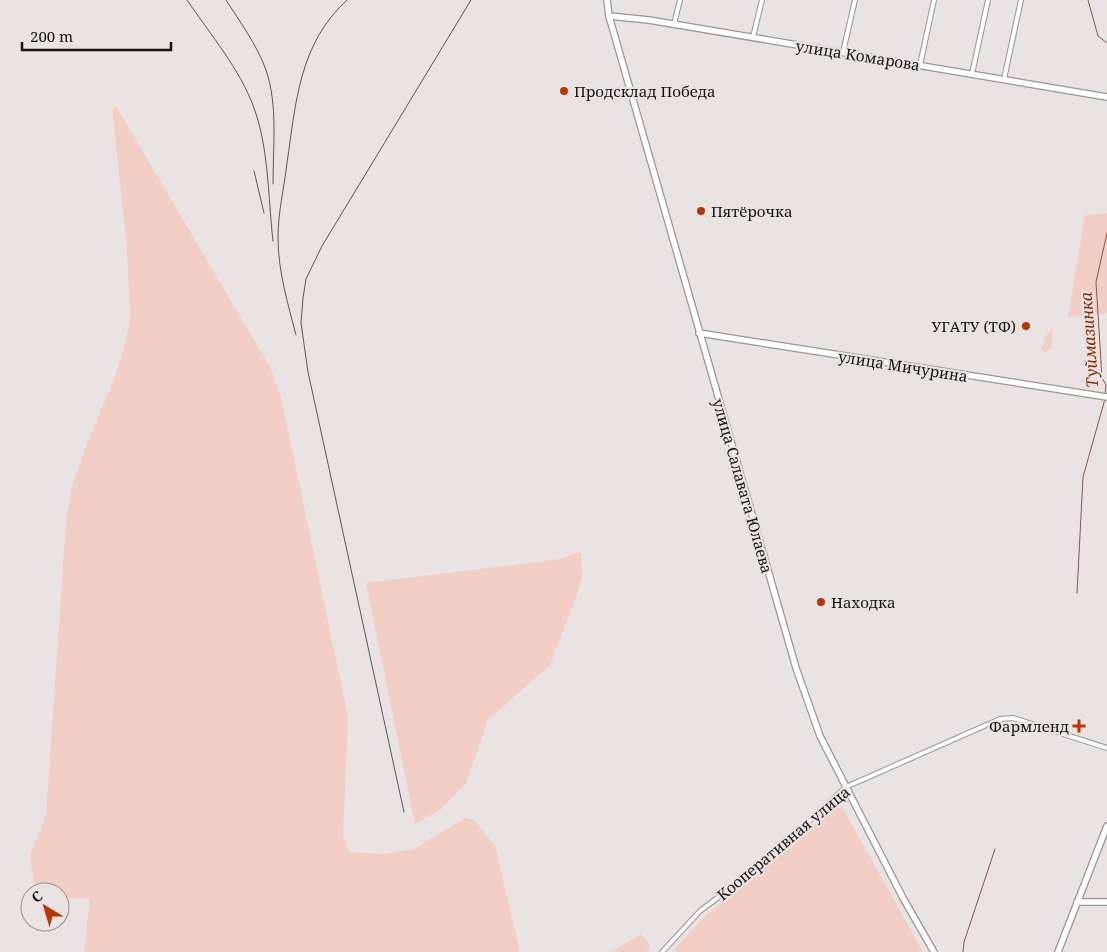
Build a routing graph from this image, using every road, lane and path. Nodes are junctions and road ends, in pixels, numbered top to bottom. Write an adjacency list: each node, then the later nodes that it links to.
1 (607, 0): 8 (street, улица Салавата Юлаева)
2 (680, 0): 9 (street)
3 (762, 0): 10 (street)
4 (855, 0): 11 (street)
5 (934, 0): 12 (street)
6 (988, 0): 13 (street)
7 (1021, 0): 14 (street)
8 (609, 16): 9 (street, улица Комарова); 16 (street, улица Салавата Юлаева)
9 (674, 24): 10 (street, улица Комарова)
10 (753, 38): 11 (street, улица Комарова)
11 (843, 52): 12 (street, улица Комарова)
12 (920, 65): 13 (street, улица Комарова)
13 (972, 74): 14 (street, улица Комарова)
14 (1004, 79): 15 (street, улица Комарова)
15 (1107, 97)
16 (699, 333): 17 (street, улица Мичурина); 19 (street, улица Салавата Юлаева)
17 (1107, 397)
18 (1107, 748): 19 (street, Кооперативная улица)
19 (846, 787): 23 (street, Кооперативная улица); 24 (street, улица Салавата Юлаева)
20 (1107, 826): 21 (street)
21 (1077, 902): 22 (street); 25 (street)
22 (1107, 902)
23 (662, 952)
24 (934, 952)
25 (1058, 952)

